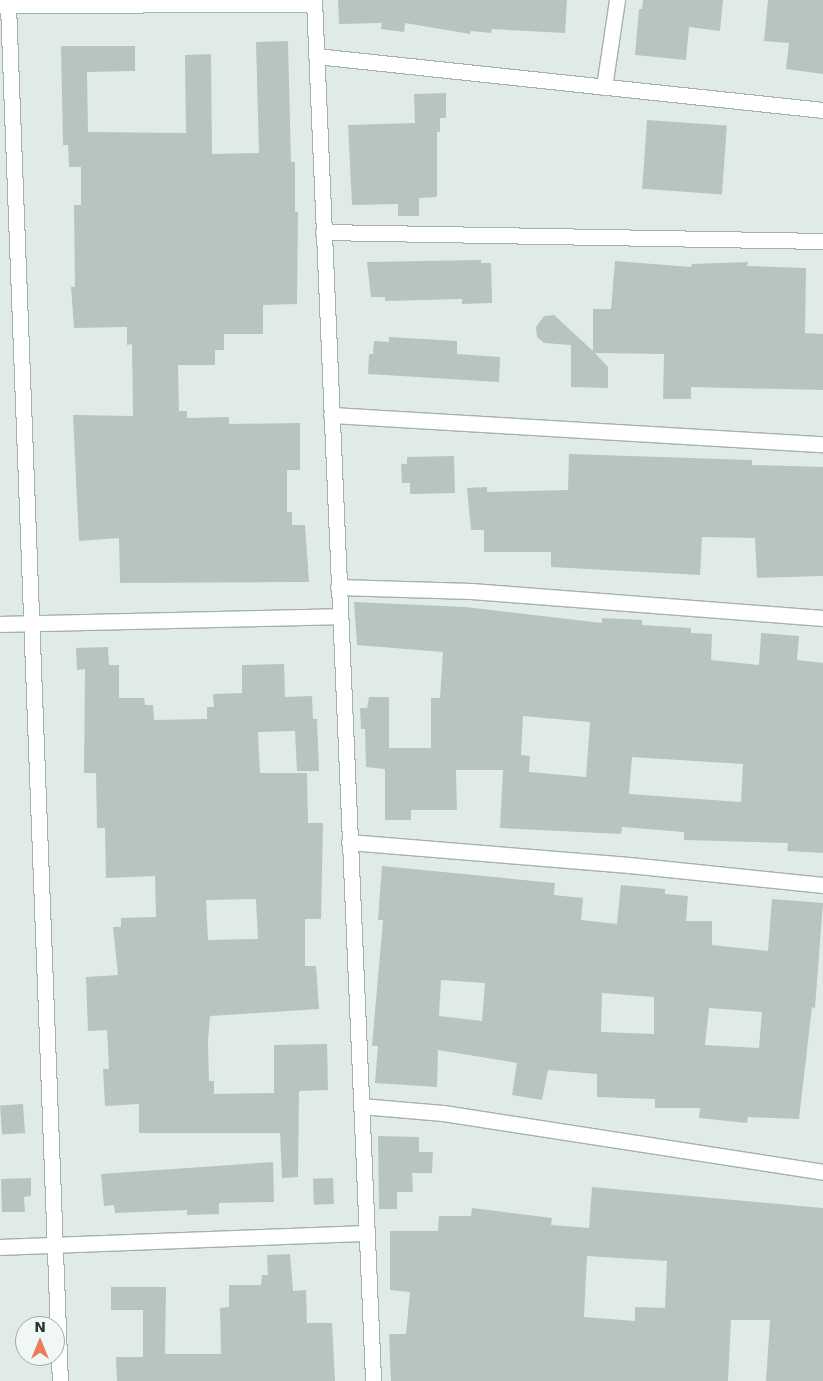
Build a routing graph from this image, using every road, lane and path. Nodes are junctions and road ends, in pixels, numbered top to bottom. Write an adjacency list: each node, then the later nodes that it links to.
1 (617, 0): 5 (street)
2 (314, 2): 3 (street); 4 (street)
3 (4, 5): 15 (street)
4 (316, 56): 5 (street); 7 (street)
5 (604, 87): 6 (street)
6 (823, 110)
7 (323, 232): 8 (street); 9 (street)
8 (823, 241)
9 (331, 415): 10 (street); 11 (street)
10 (823, 444)
11 (338, 587): 12 (street); 13 (street)
12 (340, 616): 15 (street); 16 (street)
13 (823, 618)
14 (0, 624): 15 (street)
15 (31, 624): 21 (street)
16 (349, 842): 17 (street); 18 (street)
17 (823, 885)
18 (361, 1106): 19 (street); 20 (street)
19 (823, 1172)
20 (367, 1233): 21 (street); 24 (street)
21 (53, 1246): 22 (street); 23 (street)
22 (0, 1247)
23 (60, 1381)
24 (373, 1381)

